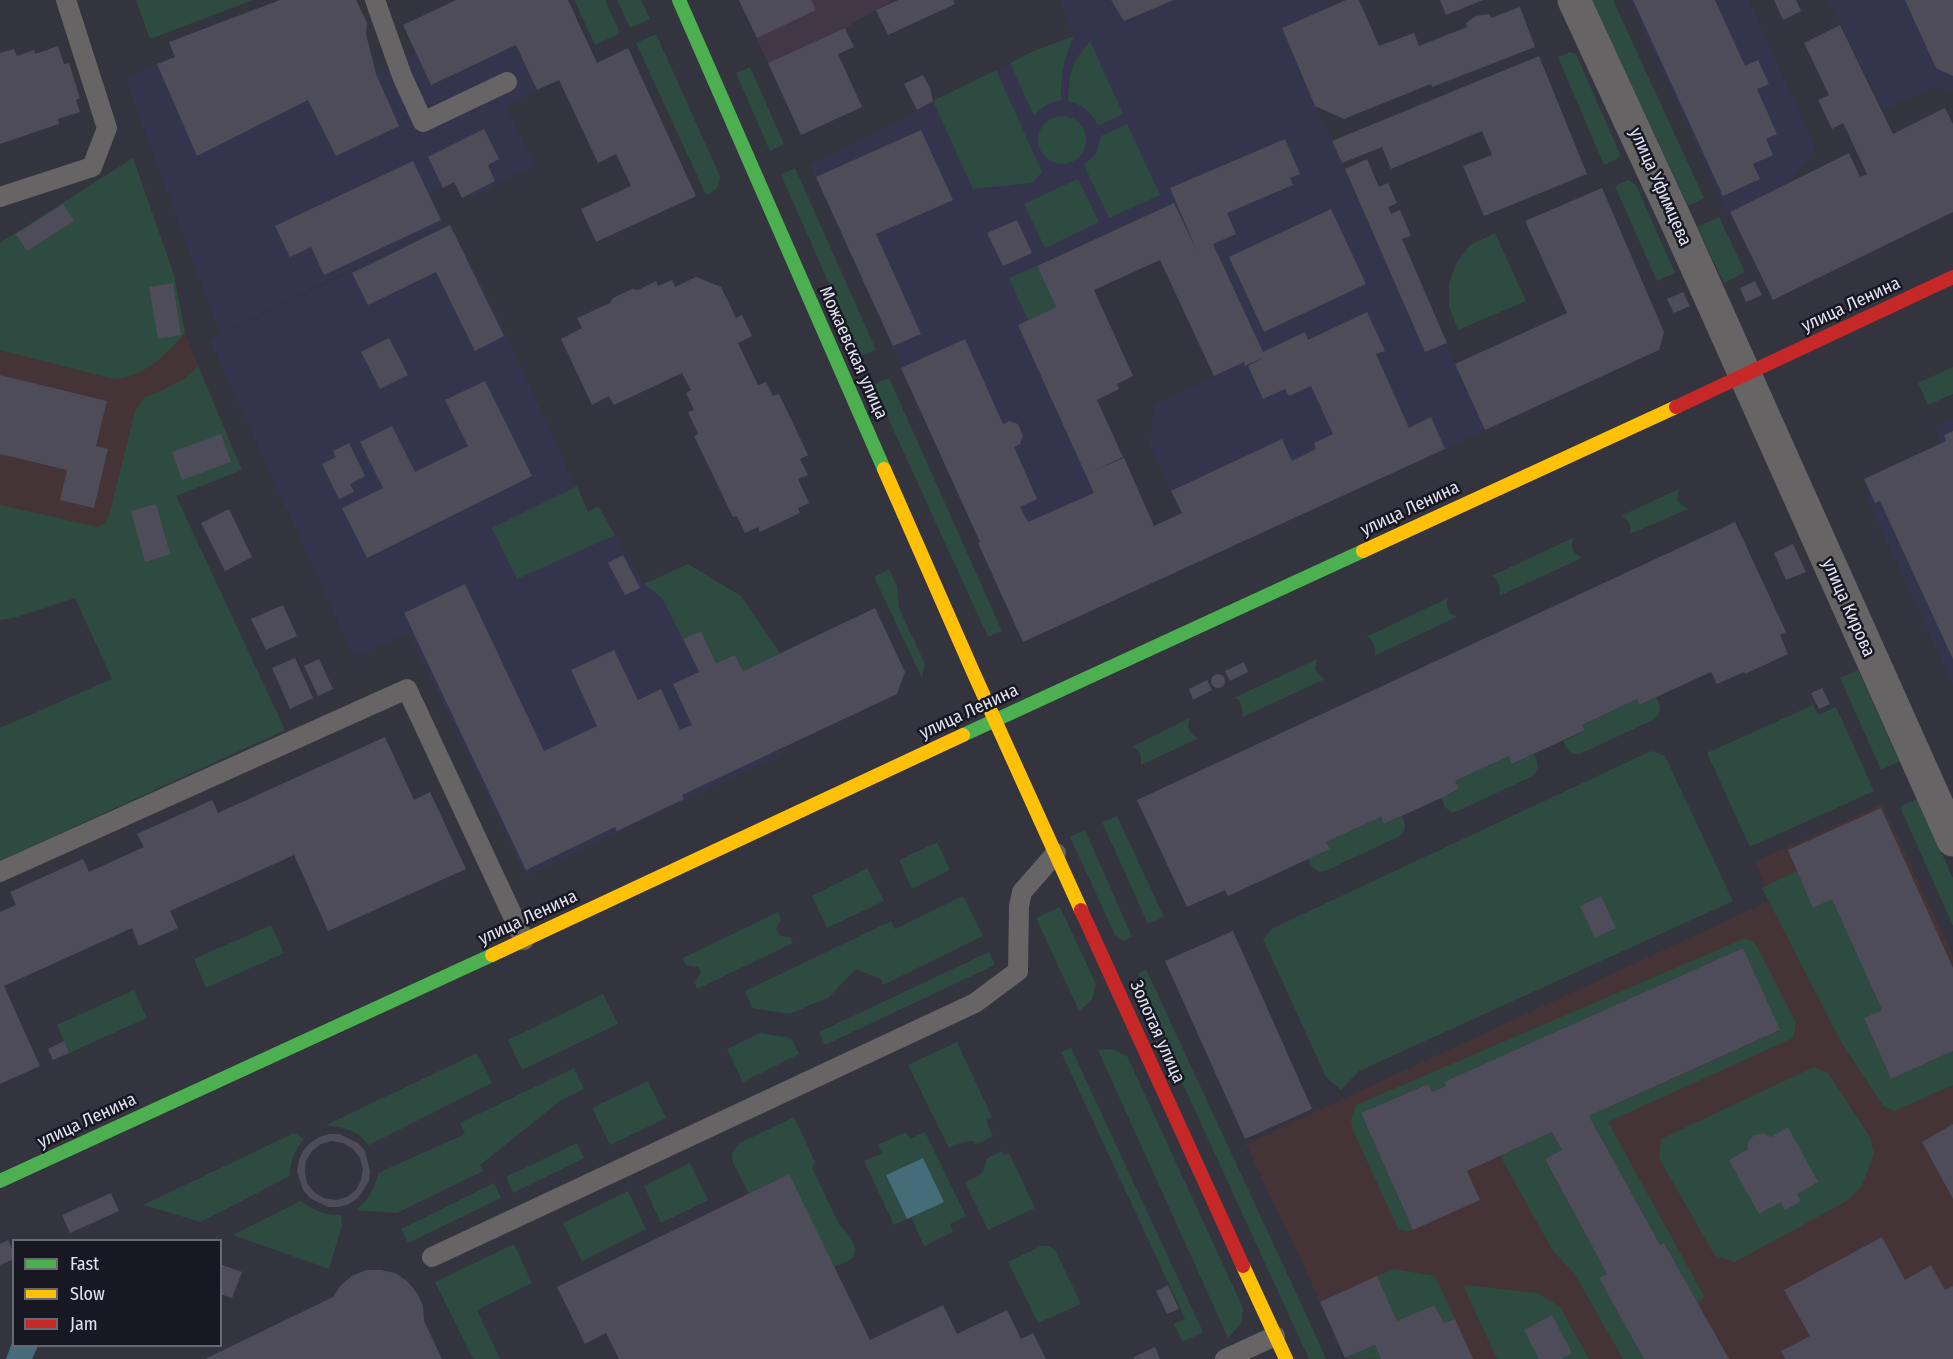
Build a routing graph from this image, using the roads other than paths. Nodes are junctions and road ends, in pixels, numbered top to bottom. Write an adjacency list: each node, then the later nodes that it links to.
1 (66, 0): 6 (lane)
2 (375, 0): 5 (lane)
3 (679, 0): 9 (main road, Можаевская улица)
4 (1574, 0): 8 (street, улица Уфимцева)
5 (507, 82)
6 (0, 197)
7 (1953, 277): 8 (main road, улица Ленина)
8 (1744, 376): 9 (main road, улица Ленина); 10 (street, улица Кирова)
9 (996, 719): 11 (main road, Золотая улица); 13 (main road, улица Ленина)
10 (1953, 840)
11 (1056, 853): 15 (lane); 16 (main road, Золотая улица)
12 (0, 872): 13 (lane)
13 (524, 940): 14 (main road, улица Ленина)
14 (0, 1181)
15 (432, 1257)
16 (1275, 1336): 17 (lane); 18 (main road, Золотая улица)
17 (1225, 1359)
18 (1286, 1359)

